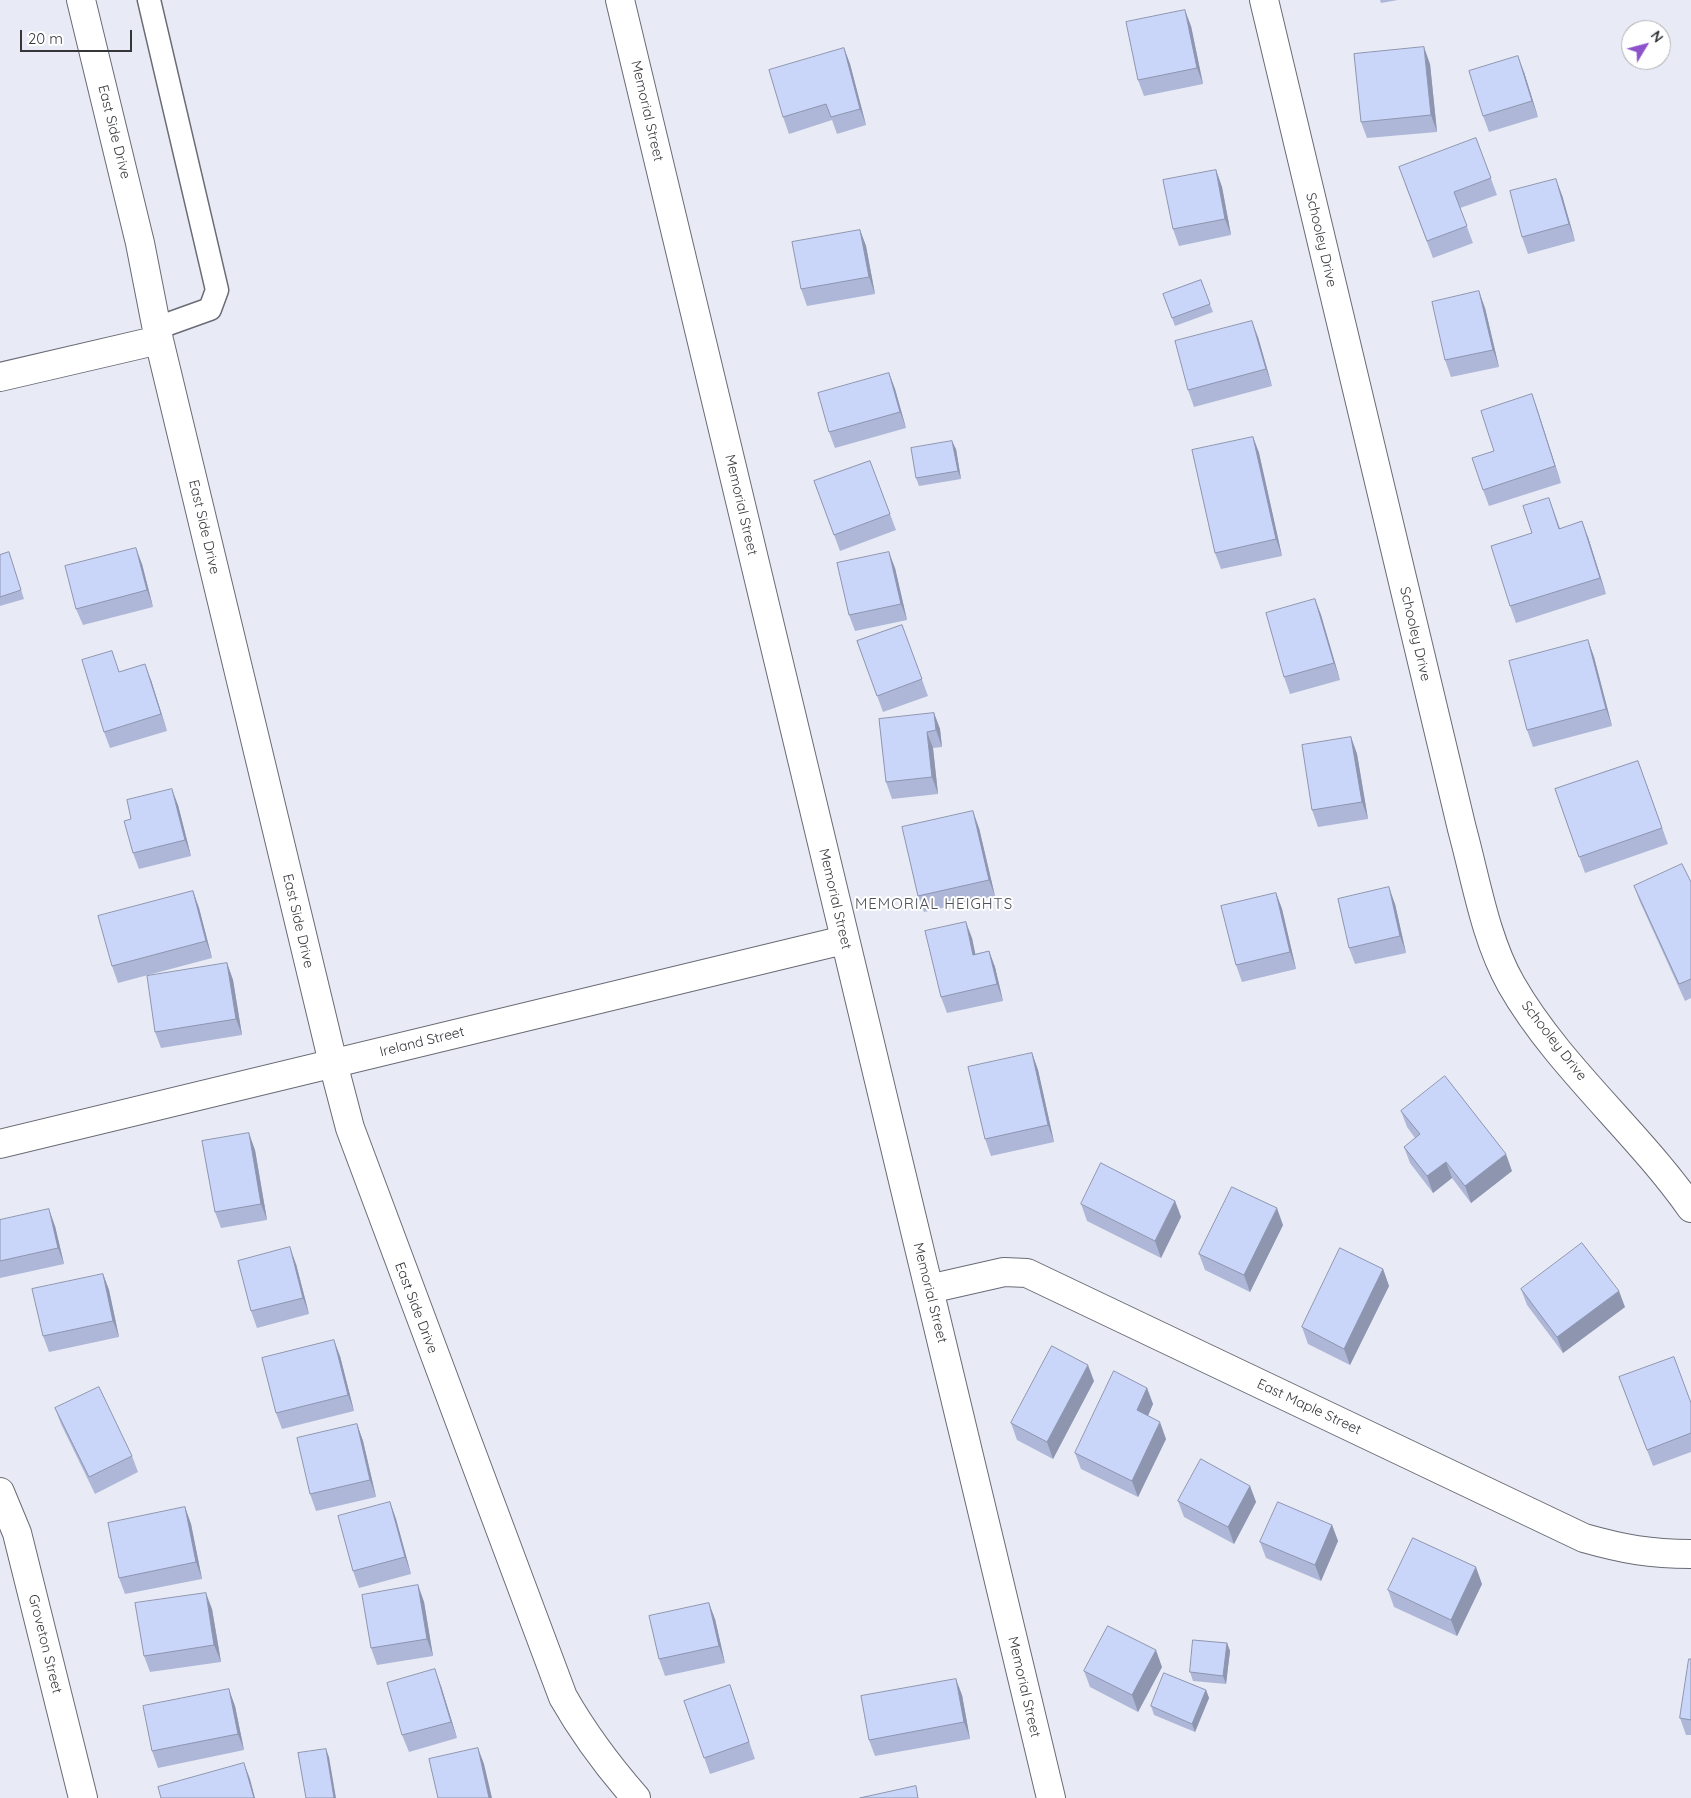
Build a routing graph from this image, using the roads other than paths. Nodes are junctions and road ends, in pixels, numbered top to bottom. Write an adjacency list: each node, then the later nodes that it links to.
1 (81, 0): 5 (street, East Side Drive)
2 (150, 0): 5 (lane)
3 (620, 0): 7 (street, Memorial Street)
4 (1264, 0): 10 (street, Schooley Drive)
5 (158, 334): 6 (street); 8 (street, East Side Drive)
6 (0, 377)
7 (844, 940): 8 (street, Ireland Street); 11 (street, Memorial Street)
8 (332, 1064): 9 (street, Ireland Street); 15 (street, East Side Drive)
9 (0, 1144)
10 (1691, 1208)
11 (928, 1289): 13 (street, East Maple Street); 16 (street, Memorial Street)
12 (0, 1492): 14 (street, Groveton Street)
13 (1691, 1554)
14 (83, 1798)
15 (636, 1798)
16 (1051, 1798)

